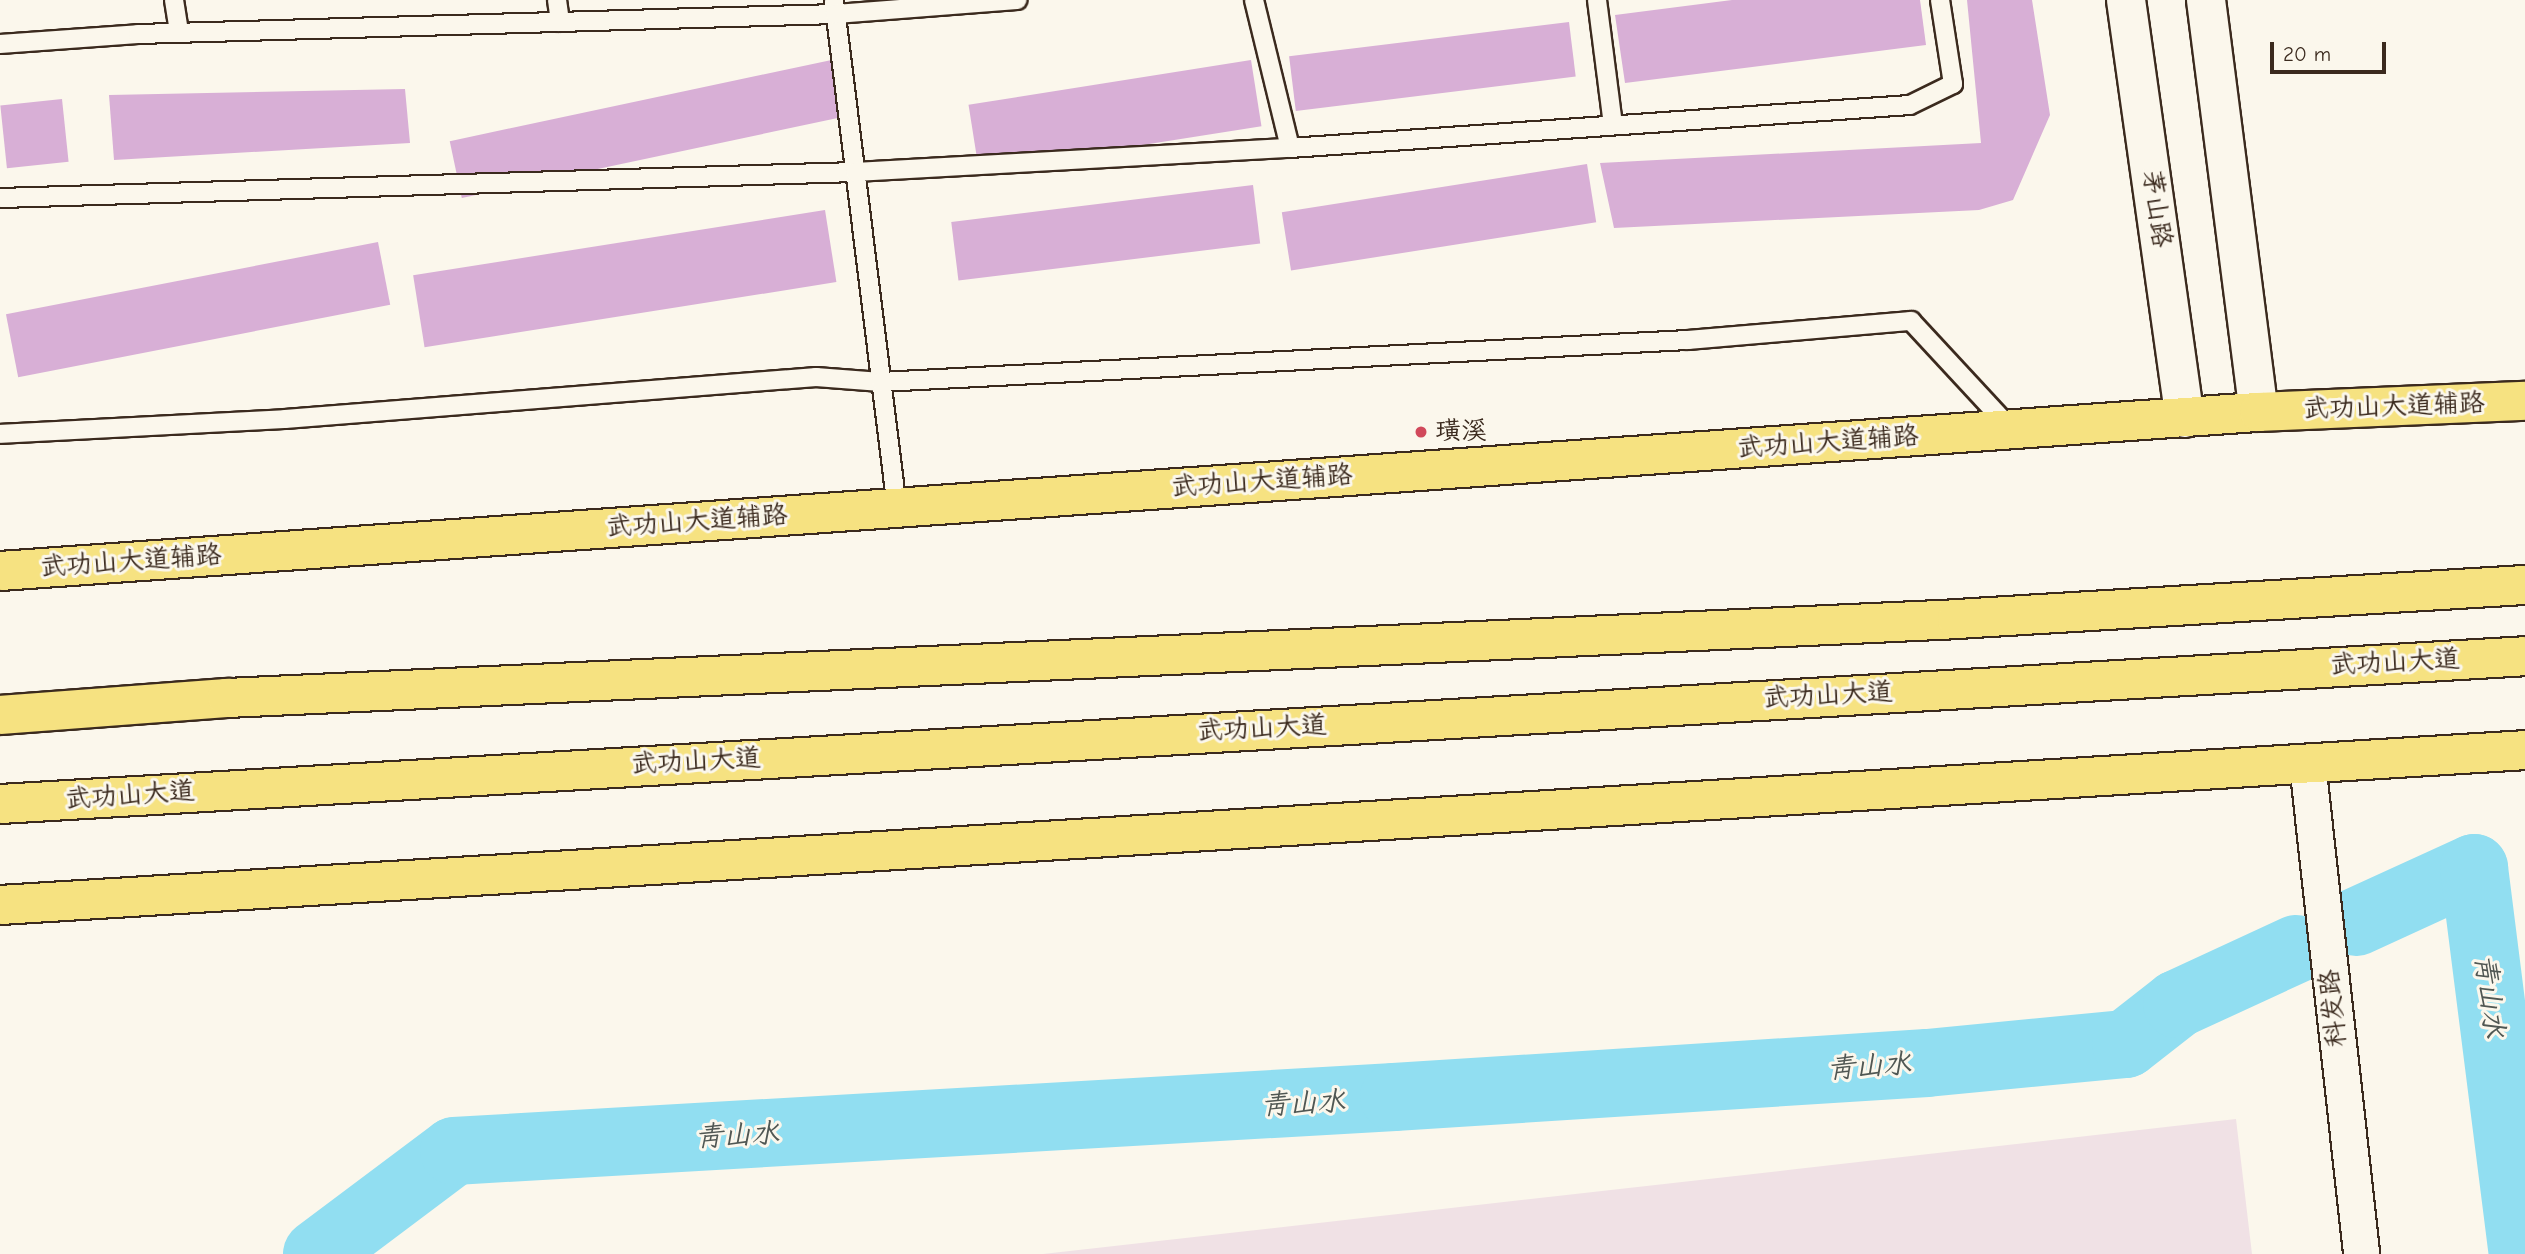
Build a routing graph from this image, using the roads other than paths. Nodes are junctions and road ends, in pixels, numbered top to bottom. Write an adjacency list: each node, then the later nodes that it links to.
1 (174, 0): 11 (lane)
2 (557, 0): 10 (lane)
3 (1017, 0): 9 (lane)
4 (1254, 0): 14 (lane)
5 (1597, 0): 13 (lane)
6 (1940, 0): 13 (lane)
7 (2126, 0): 20 (main road, 茅山路)
8 (2206, 0): 19 (main road)
9 (835, 7): 10 (lane); 15 (lane)
10 (560, 22): 11 (lane)
11 (179, 33): 12 (lane)
12 (0, 44)
13 (1613, 125): 14 (lane)
14 (1290, 148): 15 (lane)
15 (855, 172): 16 (lane); 17 (lane)
16 (0, 198)
17 (881, 382): 21 (lane); 22 (lane); 23 (lane)
18 (2525, 401): 19 (main road, 武功山大道辅路)
19 (2259, 412): 20 (main road, 武功山大道辅路)
20 (2185, 418): 21 (main road, 武功山大道辅路)
21 (2011, 430): 23 (main road, 武功山大道辅路)
22 (0, 434)
23 (897, 508): 24 (main road, 武功山大道辅路)
24 (0, 571)
25 (2525, 585): 27 (main road)
26 (2525, 656): 30 (main road, 武功山大道)
27 (0, 715)
28 (2525, 750): 29 (main road)
29 (2307, 763): 31 (main road); 32 (street, 科发路)
30 (0, 804)
31 (0, 905)
32 (2361, 1254)

